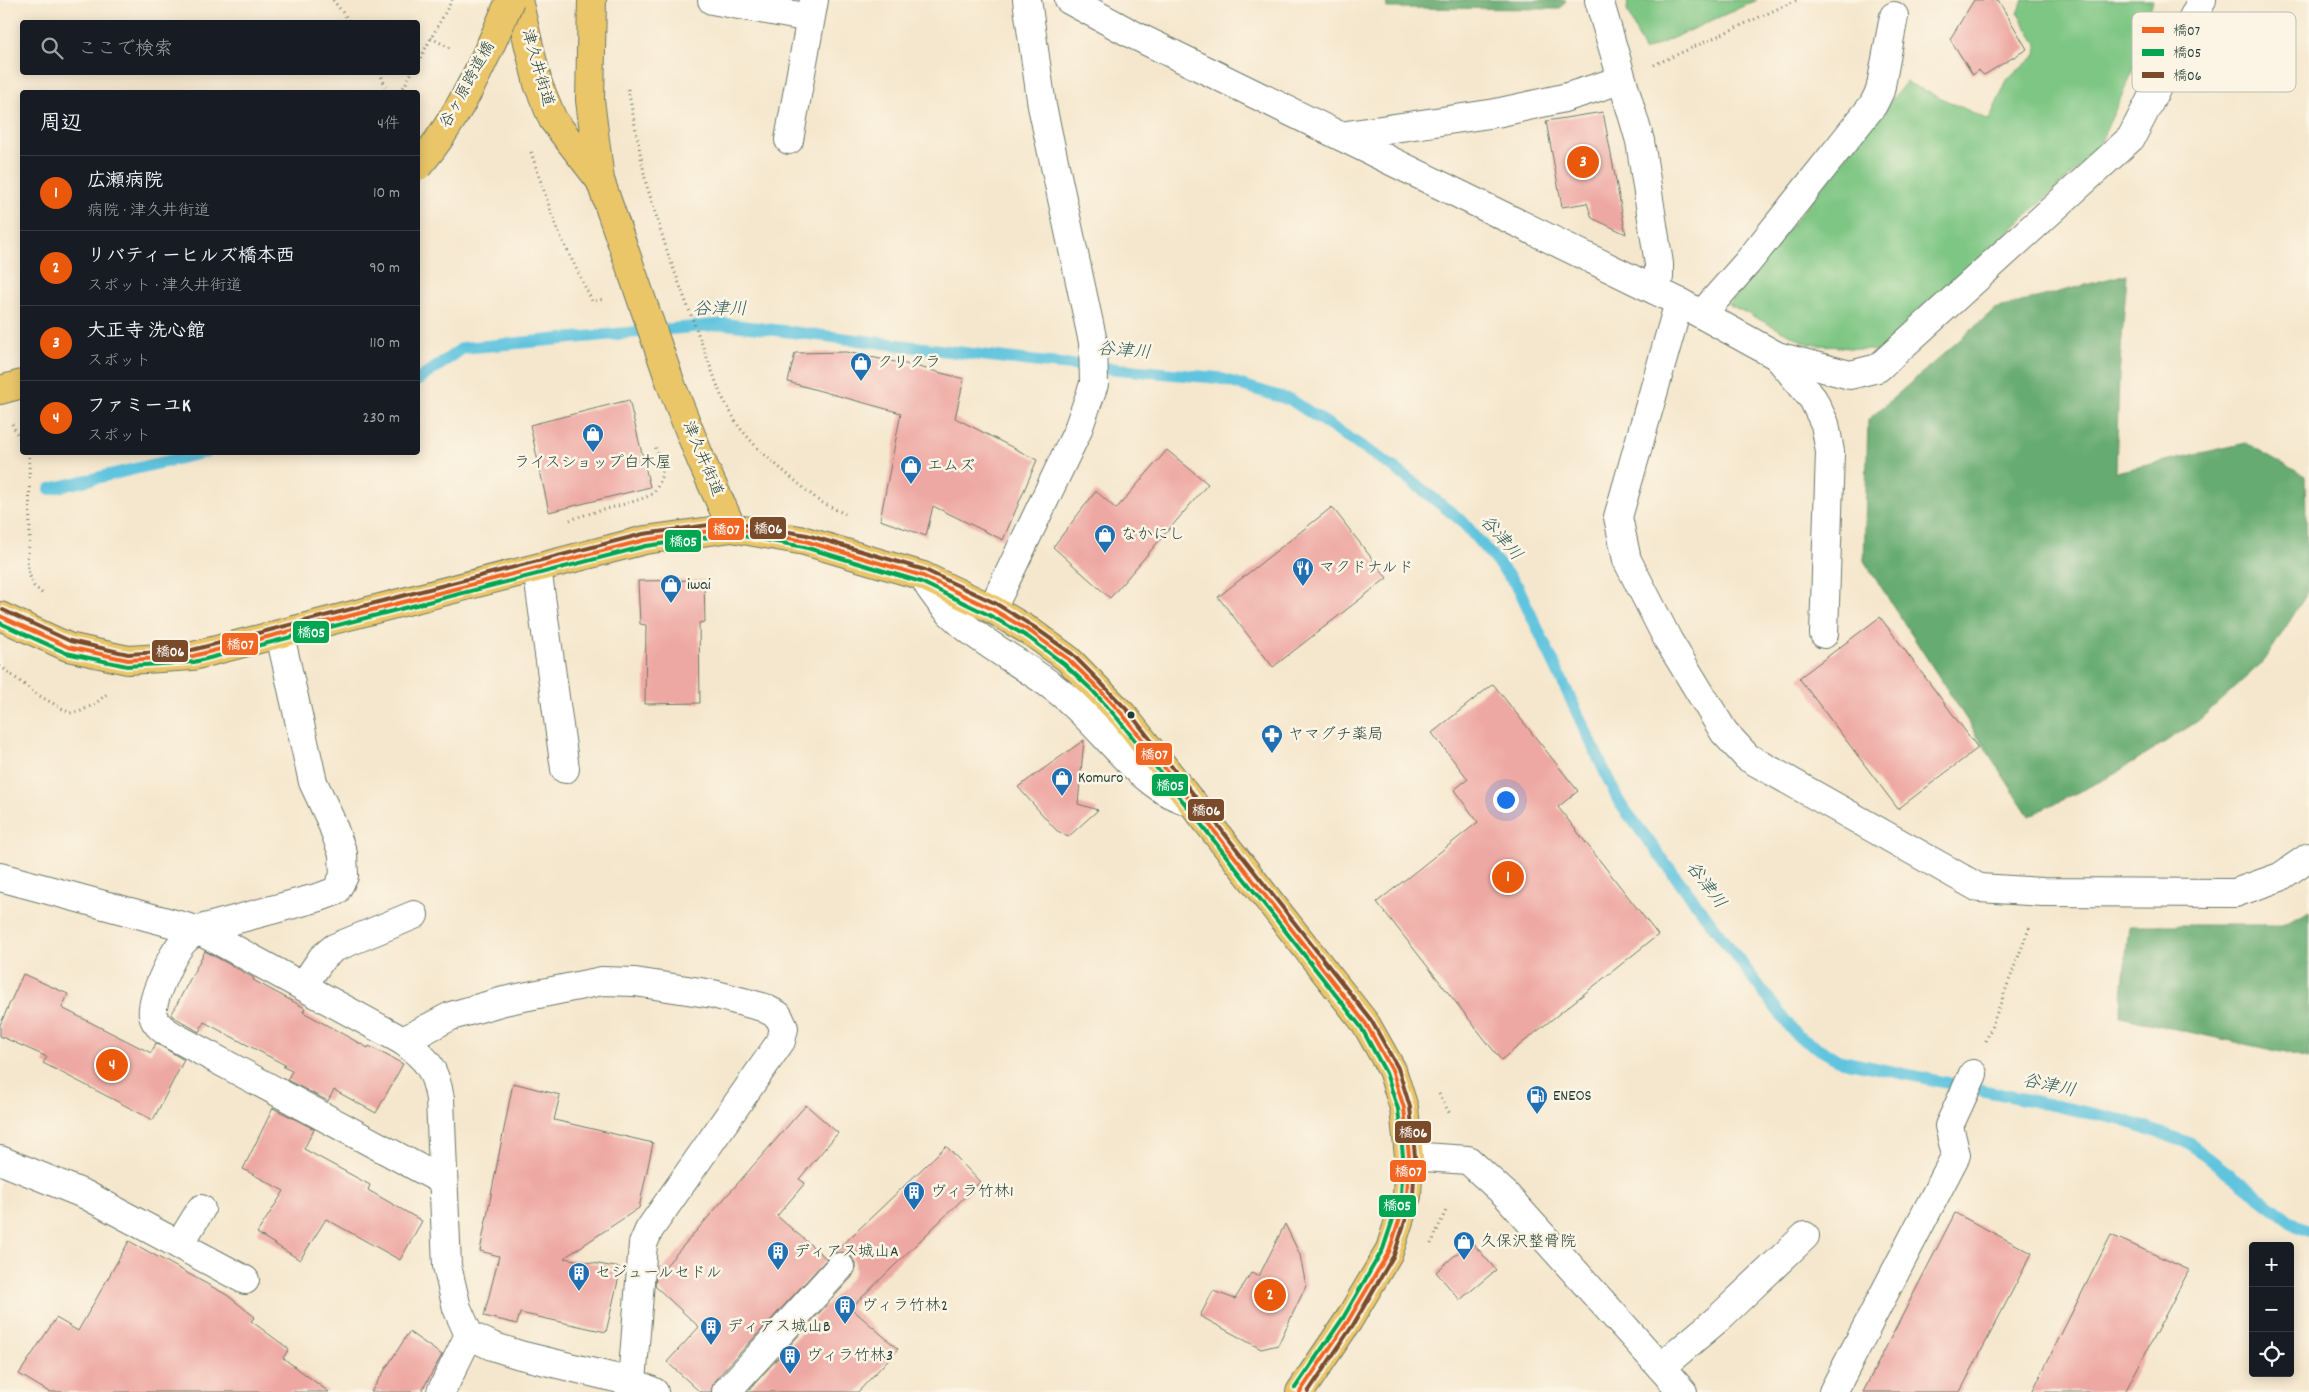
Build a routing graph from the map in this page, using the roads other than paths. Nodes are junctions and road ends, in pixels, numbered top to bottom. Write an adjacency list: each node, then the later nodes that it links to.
1 (510, 0): 14 (main road, 谷ヶ原跨道橋, bridge)
2 (518, 0): 15 (main road, 津久井街道)
3 (592, 0): 15 (main road, 津久井街道)
4 (712, 0): 8 (street)
5 (1027, 0): 23 (street)
6 (1069, 0): 12 (street)
7 (1599, 0): 10 (street)
8 (812, 9): 13 (street)
9 (1894, 16): 16 (street)
10 (1621, 80): 12 (street); 16 (street)
11 (2155, 92): 17 (street)
12 (1340, 136): 16 (street)
13 (789, 140)
14 (420, 164)
15 (600, 180): 20 (main road, 津久井街道)
16 (1679, 302): 17 (street); 29 (street)
17 (1777, 356): 25 (street)
18 (20, 385): 19 (main road)
19 (0, 390)
20 (732, 528): 21 (main road); 22 (main road)
21 (537, 568): 26 (main road); 27 (street)
22 (923, 576): 23 (main road); 28 (street)
23 (992, 609): 28 (main road)
24 (0, 616): 26 (main road)
25 (1824, 634)
26 (280, 635): 32 (street)
27 (565, 769)
28 (1193, 803): 36 (main road)
29 (2309, 857)
30 (0, 877): 32 (street)
31 (414, 915): 33 (street)
32 (197, 930): 33 (street); 38 (street)
33 (303, 986): 34 (street)
34 (403, 1041): 38 (street); 46 (street)
35 (1973, 1074): 50 (street)
36 (1409, 1156): 45 (street); 49 (main road)
37 (0, 1160): 41 (street)
38 (443, 1180): 44 (street)
39 (201, 1209): 41 (street)
40 (1805, 1236): 45 (street)
41 (179, 1245): 43 (street)
42 (840, 1267): 48 (street)
43 (245, 1280)
44 (469, 1335): 46 (street); 47 (street)
45 (1667, 1382)
46 (643, 1387)
47 (441, 1392)
48 (726, 1392)
49 (1300, 1392)
50 (1833, 1392)

